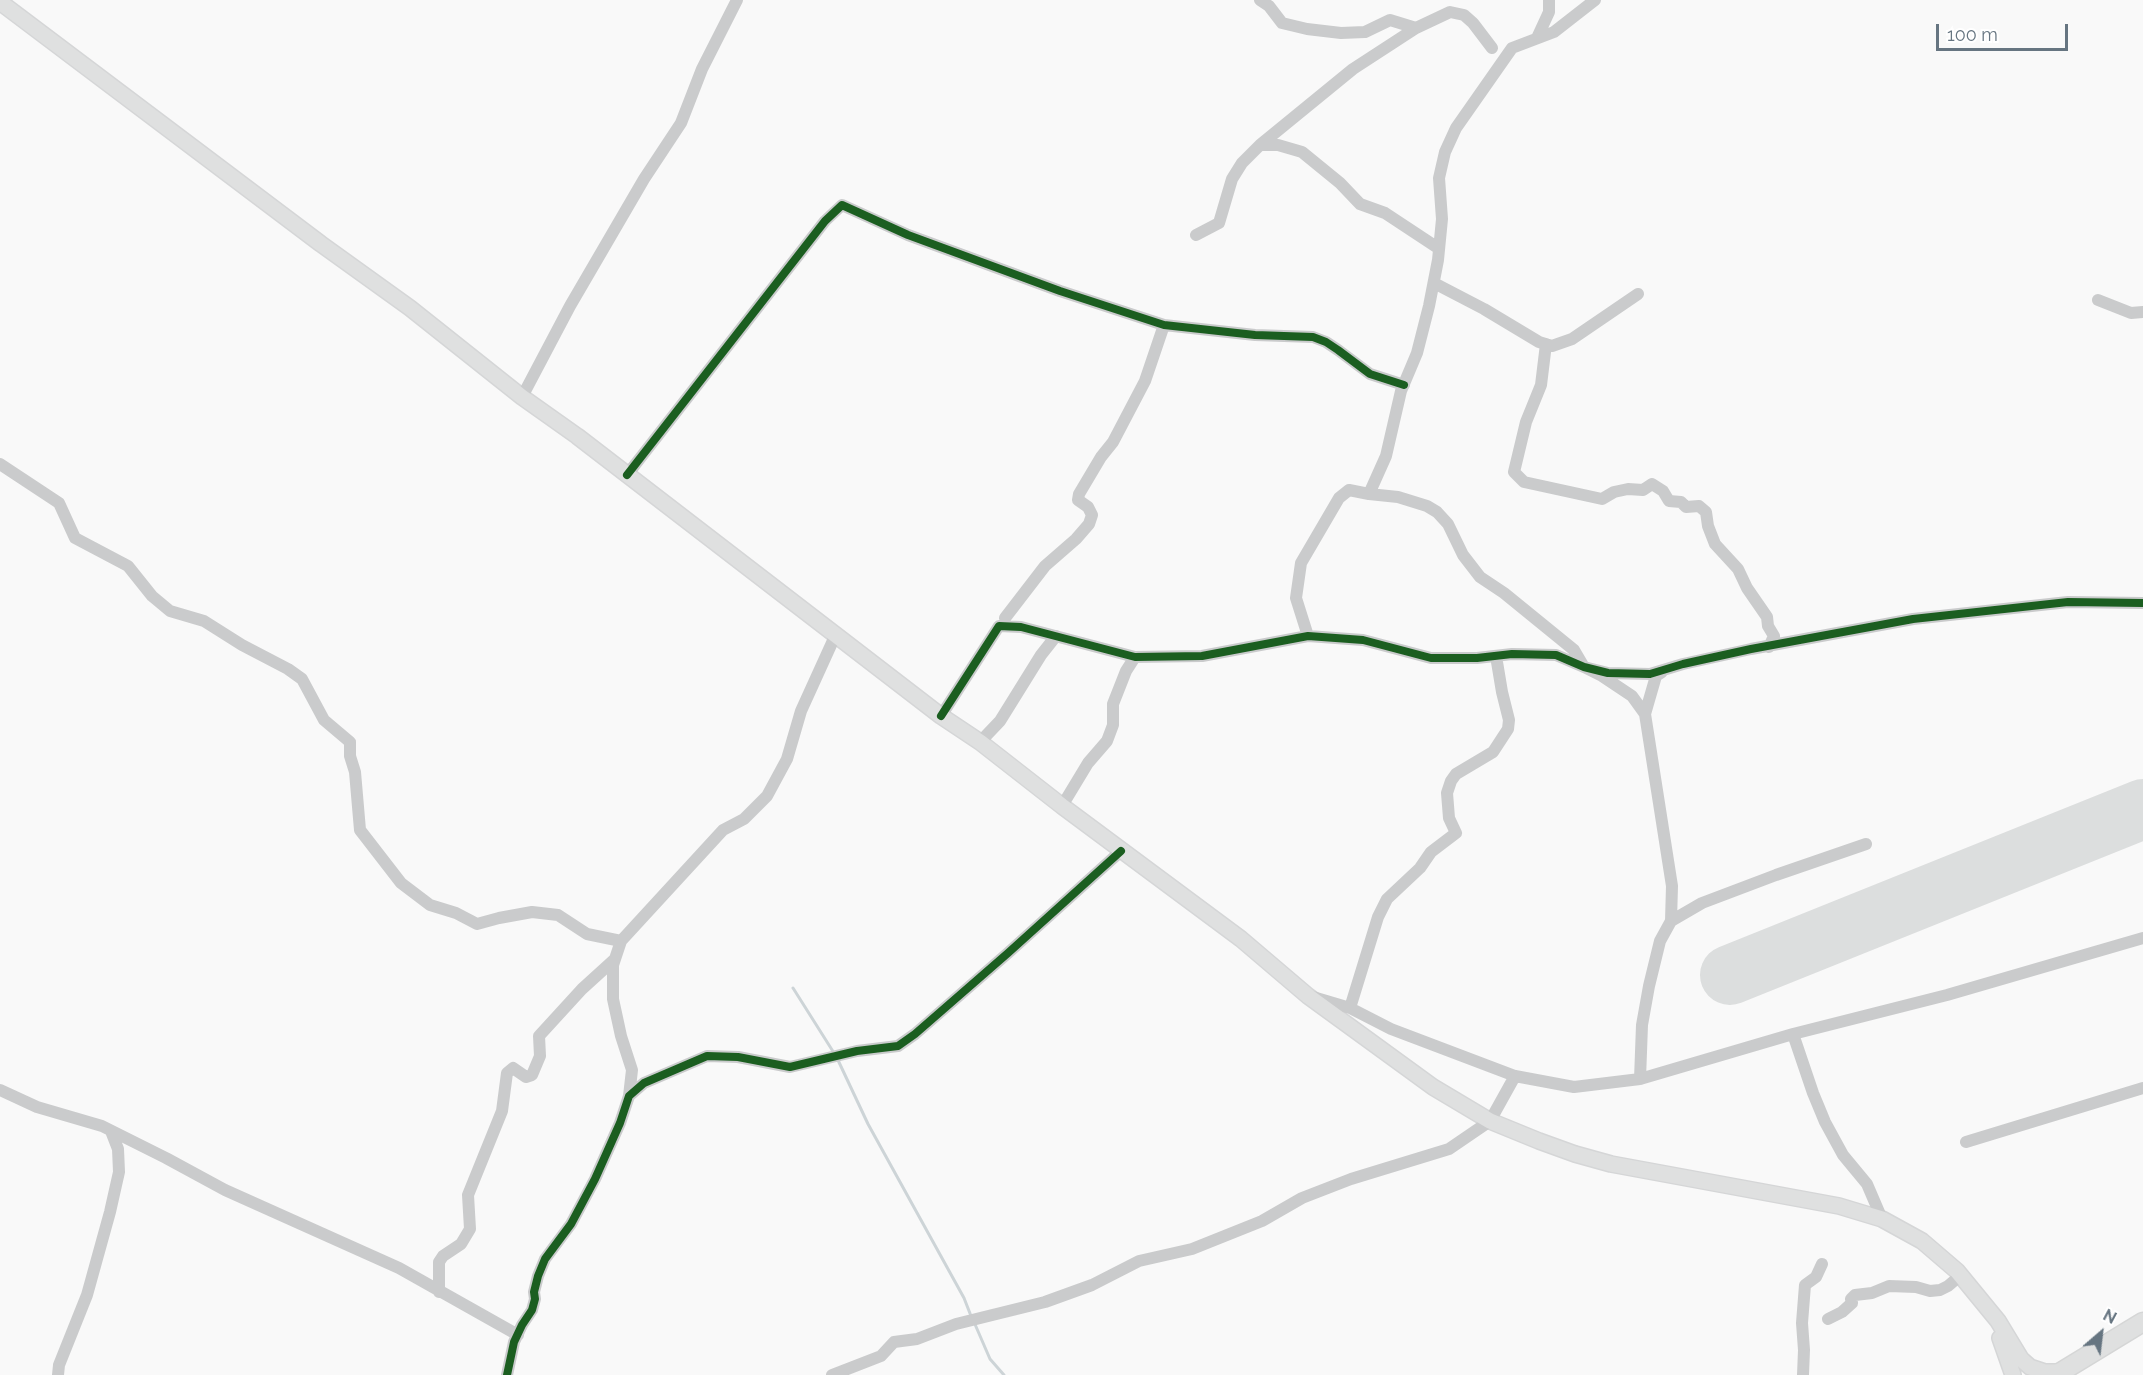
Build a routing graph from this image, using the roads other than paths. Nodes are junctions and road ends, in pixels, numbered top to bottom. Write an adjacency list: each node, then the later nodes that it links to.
1 (737, 0): 19 (street)
2 (1260, 0): 6 (street)
3 (1549, 0): 7 (street)
4 (1595, 0): 7 (street)
5 (0, 2): 19 (main road)
6 (1416, 28): 8 (street); 9 (street)
7 (1537, 38): 11 (street)
8 (1492, 48)
9 (1260, 145): 10 (street); 11 (street)
10 (1196, 236)
11 (1438, 248): 12 (street)
12 (1434, 283): 17 (street); 18 (street)
13 (1638, 294): 17 (street)
14 (2098, 300): 15 (street)
15 (2143, 312)
16 (1164, 324): 18 (street); 21 (street); 24 (street)
17 (1546, 344): 28 (street)
18 (1404, 385): 22 (street)
19 (522, 397): 21 (main road)
20 (0, 464): 41 (street)
21 (627, 475): 25 (main road)
22 (1369, 494): 27 (street); 31 (street)
23 (2143, 603): 28 (street)
24 (1005, 618)
25 (836, 634): 34 (main road); 41 (street)
26 (1056, 636): 30 (street); 34 (street); 35 (street)
27 (1308, 636): 29 (street); 30 (street)
28 (1769, 647): 32 (street)
29 (1496, 656): 31 (street); 44 (street)
30 (1135, 657): 36 (street)
31 (1584, 667): 32 (street); 33 (street)
32 (1667, 669): 33 (street)
33 (1646, 714): 39 (street)
34 (941, 716): 35 (main road)
35 (980, 742): 36 (main road)
36 (1062, 806): 38 (main road)
37 (1866, 844): 39 (street)
38 (1121, 851): 43 (main road); 50 (street)
39 (1671, 921): 47 (street)
40 (2143, 938): 45 (street)
41 (621, 941): 42 (street)
42 (615, 959): 50 (street); 57 (street)
43 (1308, 996): 44 (street); 51 (main road)
44 (1350, 1008): 46 (street)
45 (1793, 1034): 47 (street); 54 (street)
46 (1515, 1076): 47 (street); 51 (street)
47 (1640, 1079)
48 (2143, 1088): 53 (street)
49 (0, 1090): 52 (street)
50 (629, 1096): 61 (street)
51 (1490, 1121): 54 (main road); 65 (street)
52 (111, 1131): 57 (street); 63 (street)
53 (1966, 1142)
54 (1882, 1219): 56 (main road)
55 (1822, 1264): 66 (street)
56 (1961, 1275): 58 (main road); 59 (street)
57 (439, 1292): 61 (street)
58 (1989, 1310): 62 (main road); 67 (main road)
59 (1828, 1319)
60 (2143, 1322): 62 (highway)
61 (518, 1335): 64 (street)
62 (2060, 1373)
63 (58, 1375)
64 (507, 1375)
65 (832, 1375)
66 (1803, 1375)
67 (2013, 1375)

